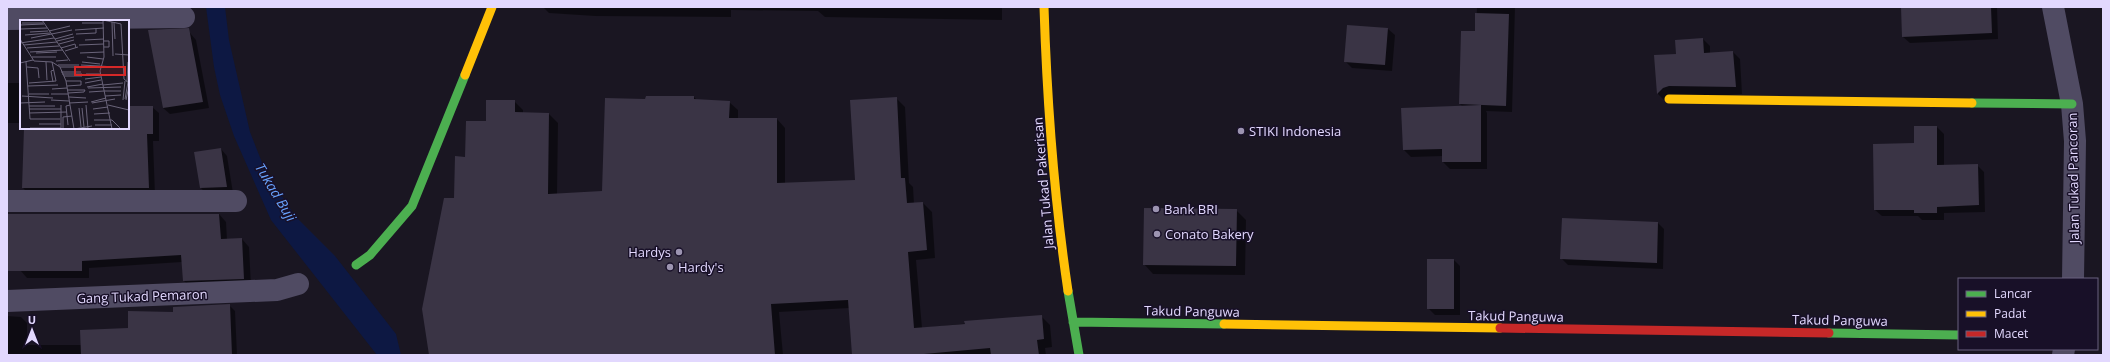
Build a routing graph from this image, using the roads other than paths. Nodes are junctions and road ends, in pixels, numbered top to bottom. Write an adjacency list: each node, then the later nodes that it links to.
1 (492, 7): 10 (street)
2 (1044, 7): 14 (street, Jalan Tukad Pakerisan)
3 (2053, 7): 7 (street, Jalan Tukad Pancoran)
4 (184, 17): 5 (street)
5 (7, 19)
6 (1669, 99): 7 (street)
7 (2072, 104): 11 (street, Jalan Tukad Pancoran)
8 (7, 201): 9 (street)
9 (236, 201)
10 (356, 265)
11 (2073, 278)
12 (298, 284): 13 (street, Gang Tukad Pemaron)
13 (7, 301)
14 (1072, 322): 15 (street, Takud Panguwa); 16 (street, Jalan Tukad Pakerisan)
15 (1958, 335)
16 (1079, 355)

